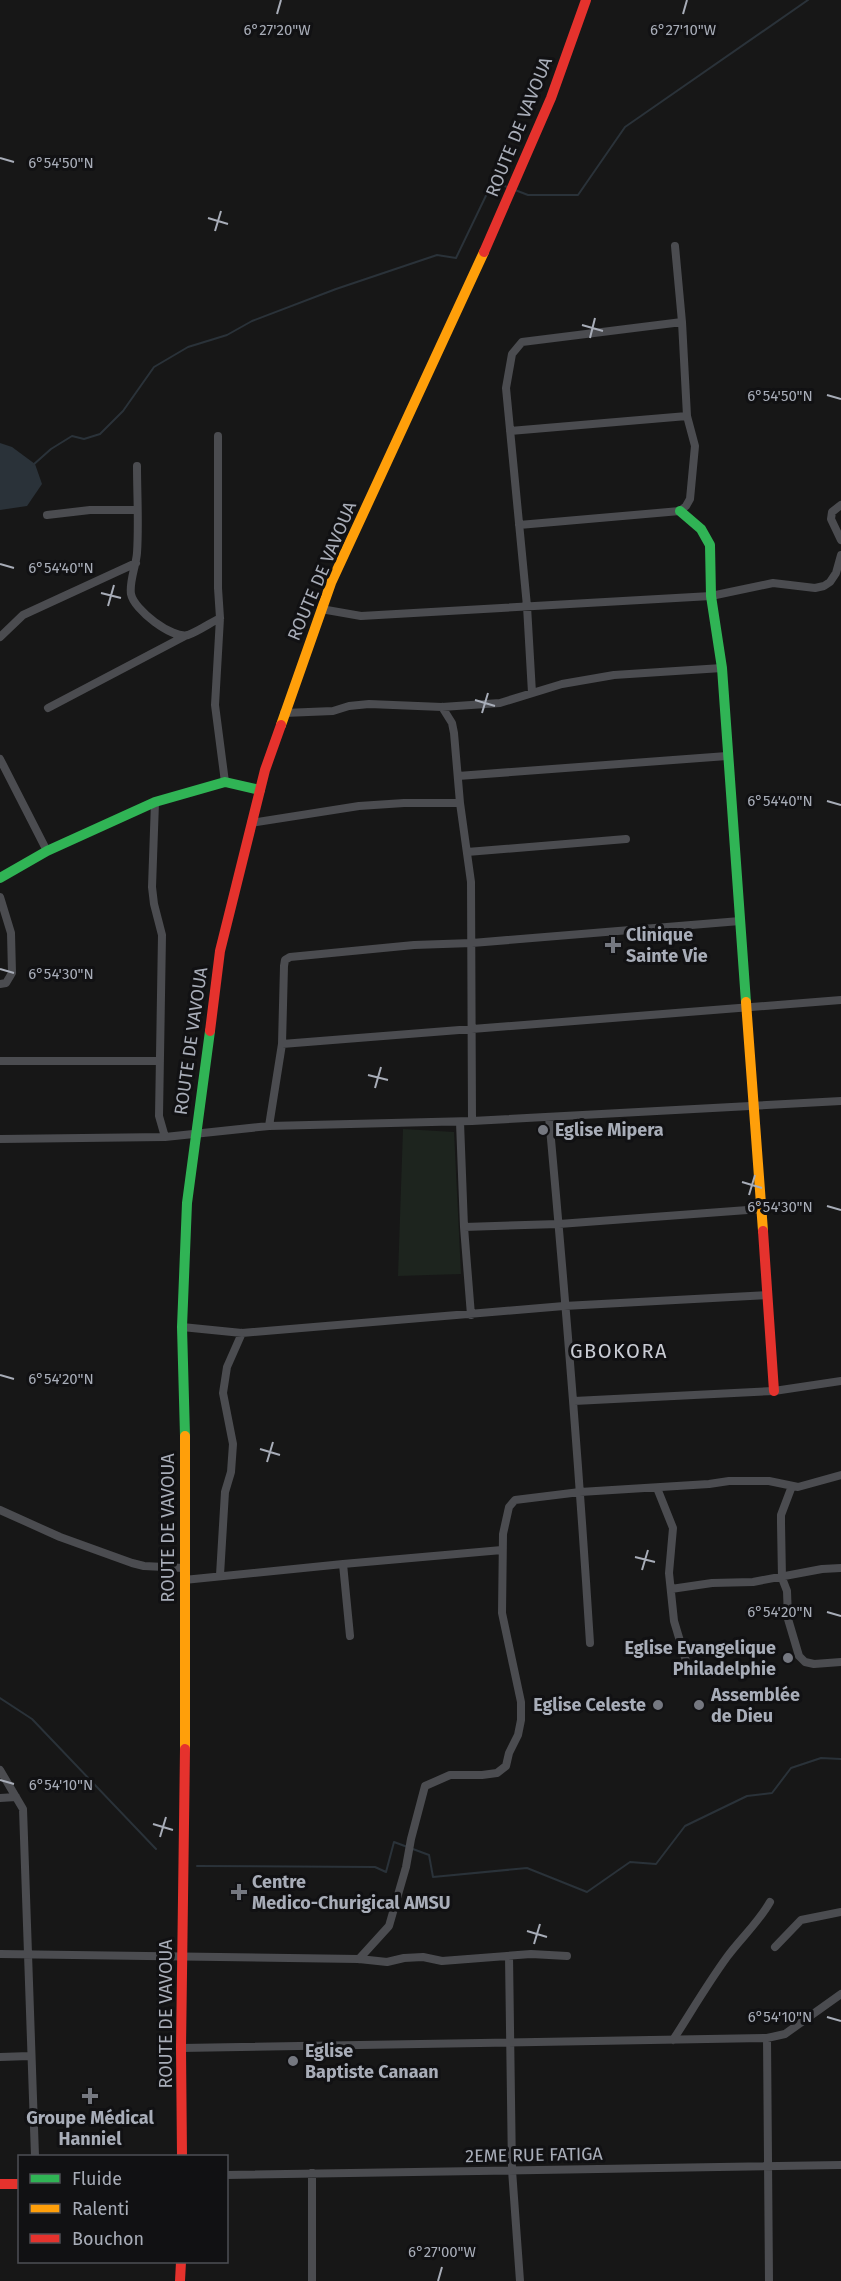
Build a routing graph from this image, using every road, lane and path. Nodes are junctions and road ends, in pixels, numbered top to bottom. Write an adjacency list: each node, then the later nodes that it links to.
1 (583, 2): 18 (main road, ROUTE DE VAVOUA)
2 (675, 246): 3 (street)
3 (682, 322): 4 (street); 5 (street)
4 (687, 416): 5 (street); 10 (street)
5 (510, 431): 12 (street)
6 (218, 436): 19 (street)
7 (137, 466): 9 (street)
8 (841, 505): 13 (street)
9 (137, 510): 11 (street); 15 (street)
10 (680, 511): 12 (street); 16 (main road)
11 (47, 515)
12 (519, 525): 17 (street)
13 (841, 540)
14 (841, 555): 16 (street)
15 (136, 563): 20 (street); 21 (street)
16 (711, 596): 17 (street); 22 (main road)
17 (527, 606): 18 (street); 23 (street)
18 (321, 609): 26 (main road, ROUTE DE VAVOUA)
19 (220, 618): 20 (street); 30 (street)
20 (187, 635): 25 (street)
21 (0, 637)
22 (722, 668): 23 (street); 27 (main road)
23 (532, 693): 24 (street)
24 (442, 707): 26 (street); 29 (street)
25 (48, 708)
26 (284, 713): 31 (main road, ROUTE DE VAVOUA)
27 (727, 756): 29 (street); 40 (main road)
28 (0, 759): 36 (street)
29 (458, 776): 33 (street)
30 (225, 782): 31 (main road); 32 (main road)
31 (260, 790): 34 (main road, ROUTE DE VAVOUA)
32 (155, 802): 36 (main road); 48 (street)
33 (460, 803): 34 (street); 37 (street)
34 (251, 823): 55 (main road, ROUTE DE VAVOUA)
35 (626, 839): 37 (street)
36 (47, 851): 38 (main road)
37 (467, 852): 41 (street)
38 (0, 878)
39 (0, 897): 42 (street)
40 (740, 921): 41 (street); 44 (main road)
41 (472, 944): 45 (street); 46 (street)
42 (0, 984)
43 (841, 1000): 44 (street)
44 (747, 1008): 45 (street); 50 (main road)
45 (472, 1029): 46 (street); 53 (street)
46 (282, 1044): 54 (street)
47 (0, 1061): 48 (street)
48 (160, 1061): 56 (street)
49 (841, 1101): 50 (street)
50 (753, 1104): 51 (street); 58 (main road)
51 (549, 1117): 53 (street); 59 (street)
52 (459, 1122): 53 (street); 54 (street); 60 (street)
53 (472, 1122)
54 (269, 1126): 55 (street)
55 (195, 1133): 56 (street); 64 (main road, ROUTE DE VAVOUA)
56 (165, 1137): 57 (street)
57 (0, 1139)
58 (761, 1209): 59 (street); 61 (main road)
59 (559, 1224): 60 (street); 62 (street)
60 (464, 1227): 63 (street)
61 (768, 1295): 62 (street); 67 (main road)
62 (564, 1306): 63 (street); 68 (street)
63 (471, 1315): 65 (street)
64 (182, 1327): 65 (street); 76 (main road, ROUTE DE VAVOUA)
65 (242, 1332): 78 (street)
66 (841, 1381): 67 (street)
67 (774, 1391): 68 (street)
68 (574, 1401): 72 (street)
69 (841, 1475): 70 (street)
70 (792, 1486): 71 (street); 79 (street)
71 (657, 1488): 72 (street); 81 (street)
72 (580, 1492): 74 (street); 83 (street)
73 (0, 1510): 76 (street)
74 (502, 1550): 75 (street); 97 (street)
75 (343, 1564): 78 (street); 82 (street)
76 (184, 1568): 80 (main road, ROUTE DE VAVOUA)
77 (841, 1568): 79 (street)
78 (220, 1575): 80 (street)
79 (782, 1578): 81 (street); 85 (street)
80 (184, 1580): 94 (main road, ROUTE DE VAVOUA)
81 (671, 1589): 84 (street)
82 (350, 1636)
83 (590, 1643)
84 (686, 1661)
85 (841, 1662)
86 (0, 1770): 87 (street)
87 (16, 1797): 88 (street); 93 (street)
88 (0, 1798)
89 (770, 1902): 100 (street)
90 (841, 1912): 91 (street)
91 (775, 1947)
92 (0, 1954): 93 (street)
93 (27, 1954): 94 (street); 103 (street)
94 (182, 1955): 97 (street); 102 (main road, ROUTE DE VAVOUA)
95 (509, 1956): 96 (street); 97 (street); 101 (street)
96 (567, 1956)
97 (359, 1959)
98 (841, 1994): 99 (street)
99 (766, 2038): 100 (street); 108 (street)
100 (673, 2040): 101 (street)
101 (511, 2042): 102 (street); 109 (street)
102 (181, 2048): 106 (main road, ROUTE DE VAVOUA)
103 (30, 2056): 104 (street); 105 (street)
104 (0, 2057)
105 (35, 2155)
106 (183, 2155)
107 (841, 2165): 108 (street, 2EME RUE FATIGA)
108 (768, 2166): 109 (street, 2EME RUE FATIGA); 118 (street)
109 (512, 2170): 110 (street, 2EME RUE FATIGA); 117 (street)
110 (312, 2173): 111 (street, 2EME RUE FATIGA); 116 (street)
111 (228, 2175)
112 (0, 2184): 113 (main road)
113 (18, 2184)
114 (181, 2263): 115 (main road)
115 (180, 2281)
116 (312, 2281)
117 (520, 2281)
118 (769, 2281)

